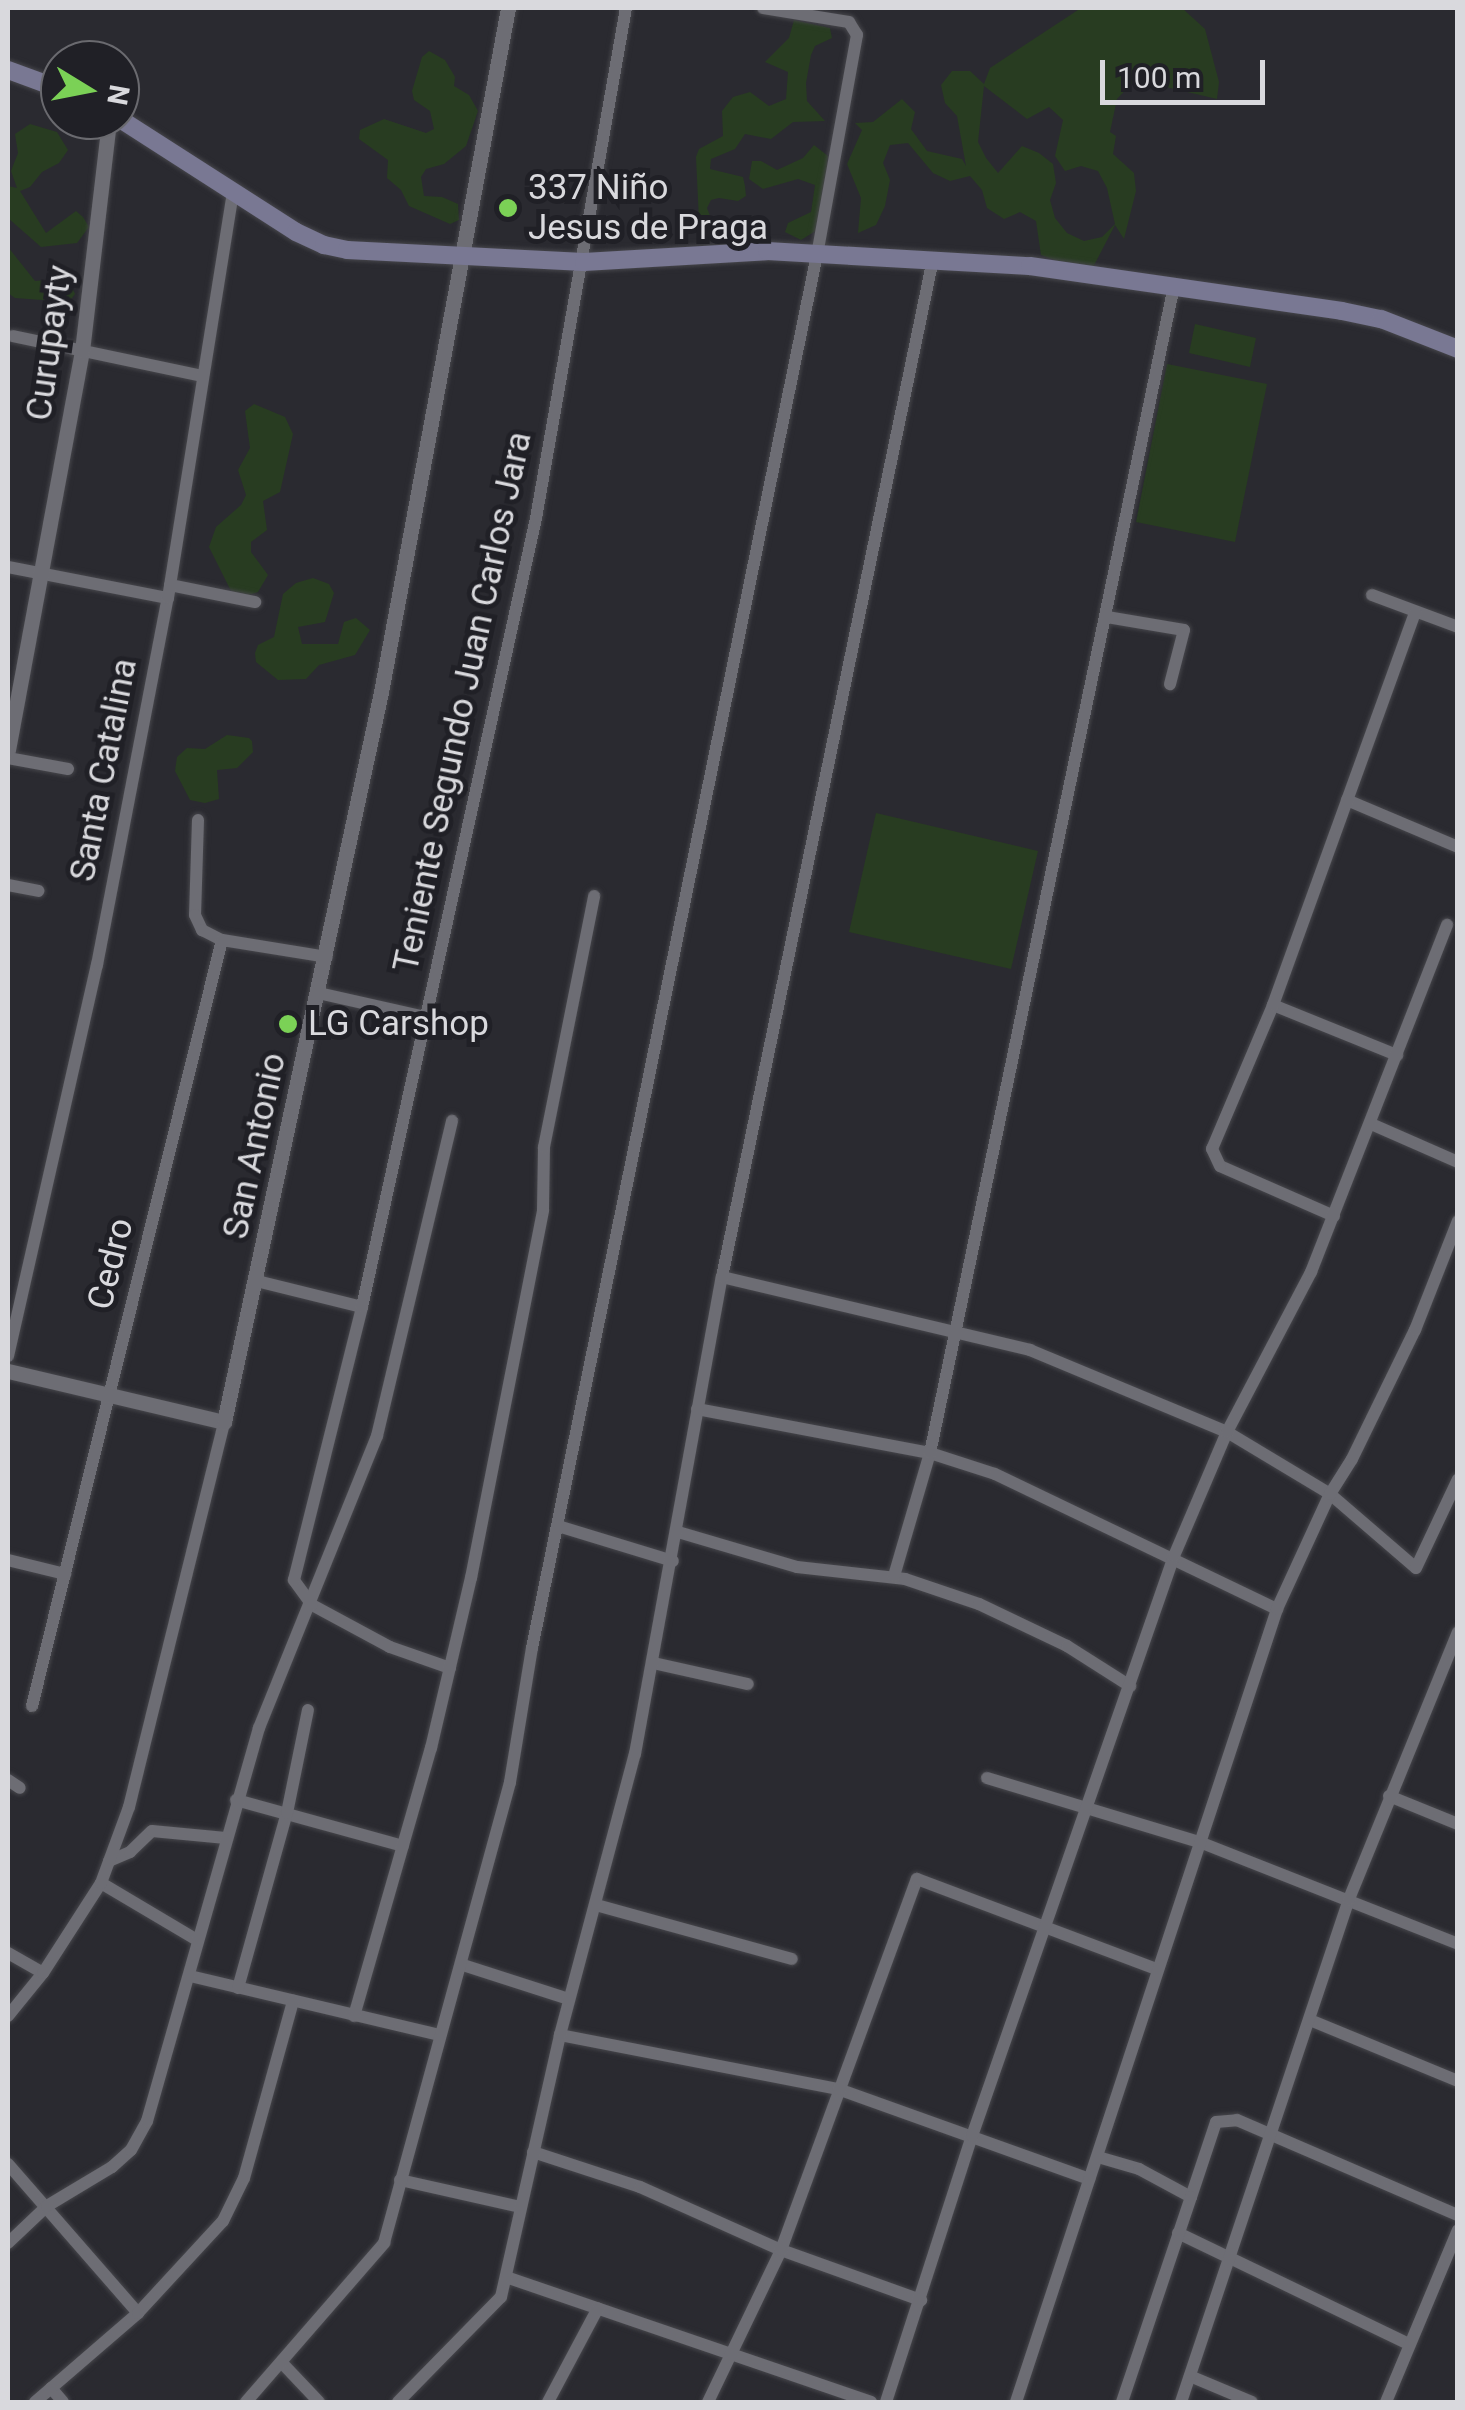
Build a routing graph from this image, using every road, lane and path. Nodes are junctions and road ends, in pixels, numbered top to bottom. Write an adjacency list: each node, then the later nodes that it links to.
1 (508, 8): 9 (street, San Antonio)
2 (626, 8): 11 (street, Teniente Segundo Juan Carlos Jara)
3 (762, 8): 10 (street)
4 (8, 70): 5 (main road)
5 (40, 82)
6 (140, 132): 8 (main road)
7 (107, 140): 16 (street, Curupayty)
8 (233, 192): 9 (main road); 17 (street, Santa Catalina)
9 (463, 254): 11 (main road); 38 (street, San Antonio)
10 (816, 255): 11 (main road); 12 (main road); 61 (street)
11 (584, 262): 41 (street, Teniente Segundo Juan Carlos Jara)
12 (932, 264): 13 (main road); 48 (street)
13 (1174, 286): 15 (main road); 24 (street)
14 (13, 336): 16 (street)
15 (1458, 349)
16 (82, 350): 17 (street); 19 (street, Curupayty)
17 (202, 376): 20 (street, Santa Catalina)
18 (8, 567): 19 (street)
19 (44, 573): 20 (street); 27 (street, Curupayty)
20 (169, 591): 22 (street); 52 (street, Santa Catalina)
21 (1372, 595): 23 (street)
22 (256, 602)
23 (1415, 612): 25 (street); 30 (street)
24 (1107, 617): 26 (street); 51 (street)
25 (1458, 628)
26 (1170, 684)
27 (8, 750)
28 (8, 758): 29 (street)
29 (68, 769)
30 (1346, 800): 32 (street); 40 (street)
31 (198, 820): 37 (street)
32 (1458, 848)
33 (8, 885): 34 (street)
34 (38, 891)
35 (594, 896): 72 (street)
36 (1446, 925): 42 (street)
37 (222, 940): 38 (street); 54 (street, Cedro)
38 (327, 957): 39 (street, San Antonio)
39 (318, 993): 41 (street); 49 (street, San Antonio)
40 (1273, 1005): 42 (street); 46 (street)
41 (425, 1018): 50 (street, Teniente Segundo Juan Carlos Jara)
42 (1397, 1055): 44 (street)
43 (452, 1121): 68 (street)
44 (1371, 1124): 45 (street); 46 (street)
45 (1458, 1162)
46 (1334, 1216): 57 (street)
47 (1458, 1221): 60 (street)
48 (722, 1277): 51 (street); 55 (street)
49 (257, 1282): 50 (street); 56 (street, San Antonio)
50 (362, 1307): 68 (street, Teniente Segundo Juan Carlos Jara)
51 (954, 1329): 57 (street); 58 (street)
52 (8, 1356)
53 (8, 1371): 54 (street)
54 (110, 1396): 56 (street); 66 (street, Cedro)
55 (698, 1409): 58 (street); 62 (street)
56 (224, 1422): 86 (street, San Antonio)
57 (1227, 1432): 60 (street); 63 (street)
58 (930, 1453): 63 (street); 67 (street)
59 (1458, 1479): 60 (street)
60 (1330, 1494): 69 (street)
61 (558, 1526): 65 (street); 95 (street)
62 (678, 1532): 65 (street); 67 (street)
63 (1174, 1556): 69 (street); 74 (street)
64 (8, 1560): 66 (street)
65 (673, 1562): 71 (street)
66 (65, 1574): 75 (street, Cedro)
67 (894, 1576): 74 (street)
68 (312, 1606): 72 (street); 79 (street)
69 (1277, 1609): 84 (street)
70 (1458, 1632): 78 (street)
71 (653, 1663): 73 (street); 89 (street)
72 (450, 1668): 85 (street)
73 (748, 1684)
74 (1130, 1686): 80 (street)
75 (32, 1706)
76 (308, 1710): 81 (street)
77 (987, 1778): 80 (street)
78 (1389, 1796): 82 (street); 88 (street)
79 (236, 1800): 81 (street); 83 (street)
80 (1090, 1807): 84 (street); 90 (street)
81 (287, 1813): 85 (street); 99 (street)
82 (1458, 1824)
83 (226, 1838): 86 (street); 91 (street)
84 (1202, 1843): 88 (street); 96 (street)
85 (404, 1846): 103 (street)
86 (109, 1861): 87 (street, San Antonio)
87 (101, 1883): 91 (street); 97 (street, San Antonio)
88 (1348, 1900): 92 (street); 104 (street)
89 (596, 1905): 94 (street); 100 (street)
90 (1046, 1928): 96 (street); 108 (street); 110 (street)
91 (197, 1940): 98 (street)
92 (1458, 1944)
93 (8, 1953): 97 (street)
94 (792, 1959)
95 (463, 1965): 100 (street); 105 (street)
96 (1156, 1969): 112 (street)
97 (43, 1972): 102 (street, San Antonio)
98 (190, 1976): 99 (street); 117 (street)
99 (238, 1988): 101 (street)
100 (570, 1998): 106 (street)
101 (293, 2001): 103 (street); 128 (street)
102 (8, 2016)
103 (354, 2016): 105 (street)
104 (1310, 2020): 107 (street); 109 (street)
105 (440, 2035): 114 (street)
106 (560, 2035): 108 (street); 111 (street)
107 (1458, 2082)
108 (838, 2088): 110 (street); 123 (street)
109 (1269, 2134): 116 (street); 119 (street); 124 (street)
110 (972, 2136): 115 (street); 126 (street)
111 (533, 2152): 118 (street); 123 (street)
112 (1098, 2157): 115 (street); 116 (street)
113 (8, 2164): 117 (street)
114 (400, 2180): 118 (street); 131 (street)
115 (1090, 2180): 143 (street)
116 (1190, 2196): 121 (street)
117 (48, 2206): 122 (street); 128 (street)
118 (520, 2207): 125 (street)
119 (1458, 2215)
120 (1458, 2230): 129 (street)
121 (1178, 2233): 124 (street); 144 (street)
122 (8, 2243)
123 (781, 2250): 126 (street); 130 (street)
124 (1232, 2255): 129 (street); 132 (street)
125 (506, 2277): 127 (street); 138 (street)
126 (921, 2300): 142 (street)
127 (598, 2308): 130 (street); 139 (street)
128 (138, 2313): 133 (street)
129 (1410, 2344): 147 (street)
130 (735, 2354): 140 (street); 141 (street)
131 (282, 2364): 136 (street); 137 (street)
132 (1190, 2376): 145 (street); 146 (street)
133 (51, 2388): 134 (street); 135 (street)
134 (35, 2402)
135 (63, 2402)
136 (246, 2402)
137 (319, 2402)
138 (398, 2402)
139 (548, 2402)
140 (708, 2402)
141 (871, 2402)
142 (886, 2402)
143 (1016, 2402)
144 (1122, 2402)
145 (1181, 2402)
146 (1252, 2402)
147 (1386, 2402)

